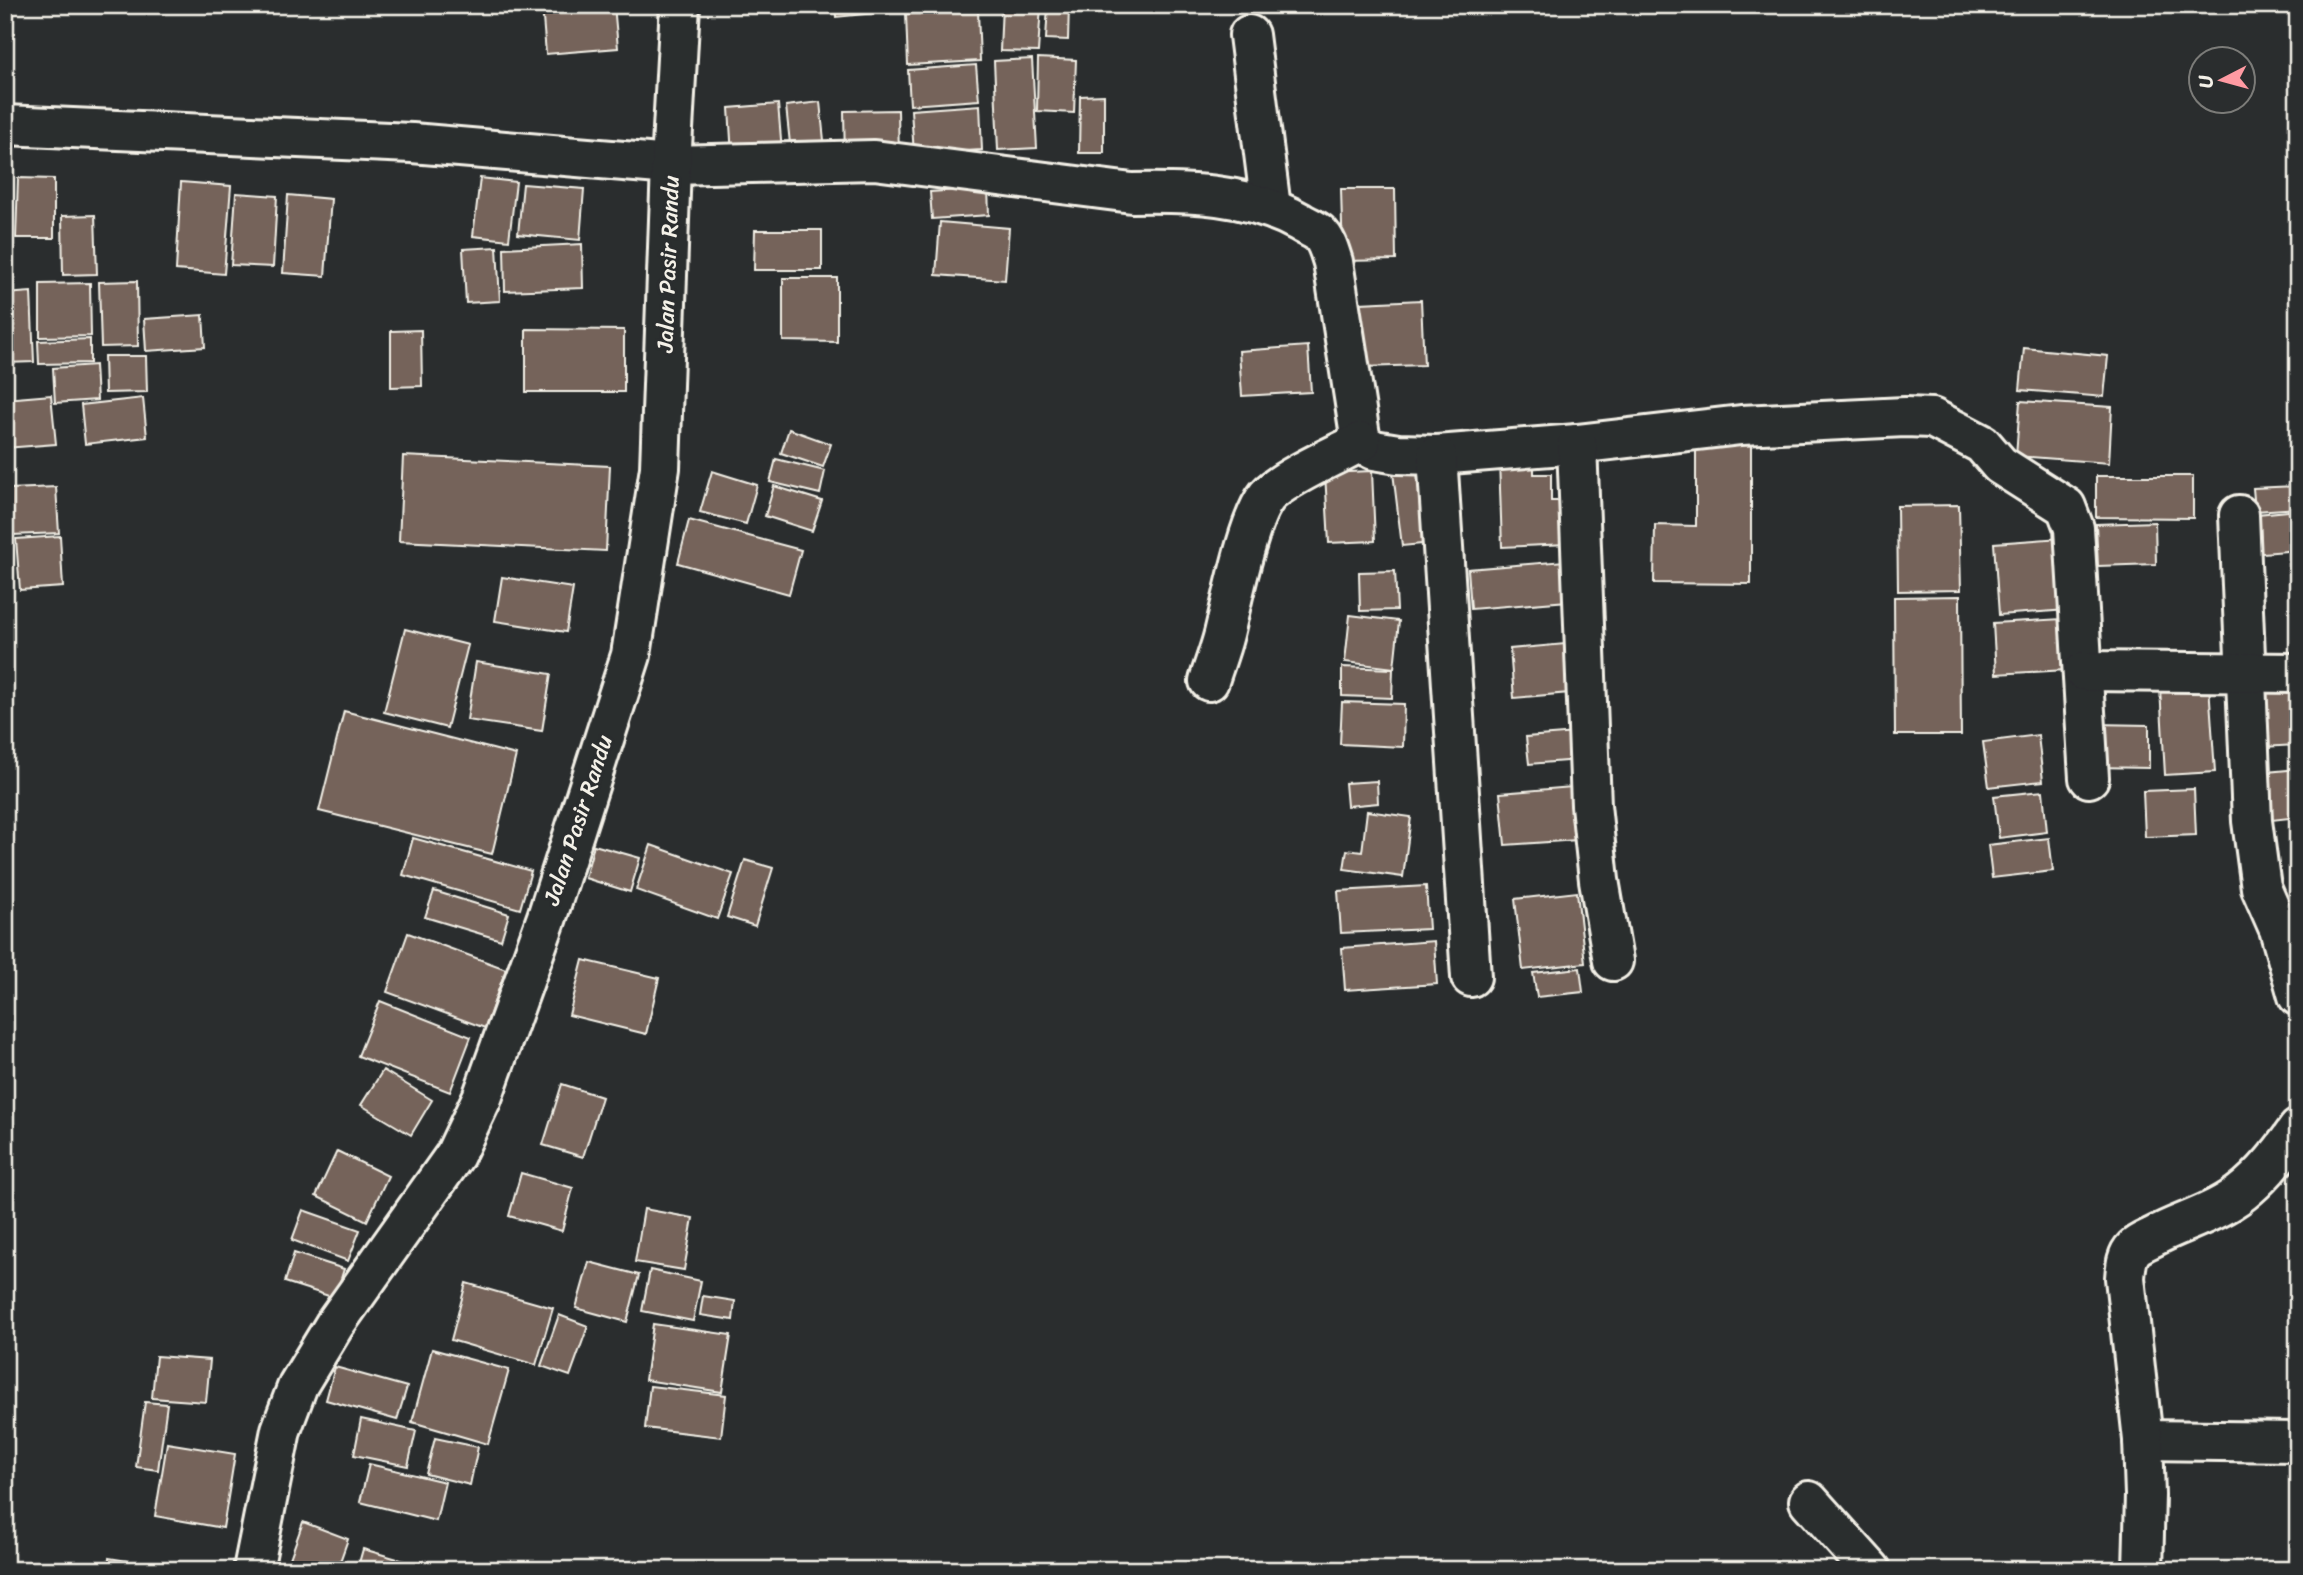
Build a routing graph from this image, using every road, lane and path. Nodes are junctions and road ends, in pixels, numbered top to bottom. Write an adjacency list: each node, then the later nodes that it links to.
1 (680, 5): 4 (street, Jalan Pasir Randu)
2 (1248, 35): 5 (street)
3 (5, 125): 4 (street)
4 (671, 165): 5 (street); 22 (street, Jalan Pasir Randu)
5 (1271, 208): 6 (street)
6 (1361, 442): 8 (street); 13 (street)
7 (1577, 444): 8 (street); 10 (street); 15 (street)
8 (1437, 455): 16 (street)
9 (2239, 515): 11 (street)
10 (2084, 671): 11 (street); 14 (street)
11 (2246, 673): 12 (street); 17 (street)
12 (2298, 673)
13 (1209, 681)
14 (2089, 778)
15 (1613, 961)
16 (1471, 977)
17 (2298, 996)
18 (2298, 1129): 19 (street)
19 (2143, 1440): 20 (street); 24 (street)
20 (2298, 1442)
21 (1809, 1501): 23 (street)
22 (253, 1570)
23 (1871, 1570)
24 (2143, 1570)

